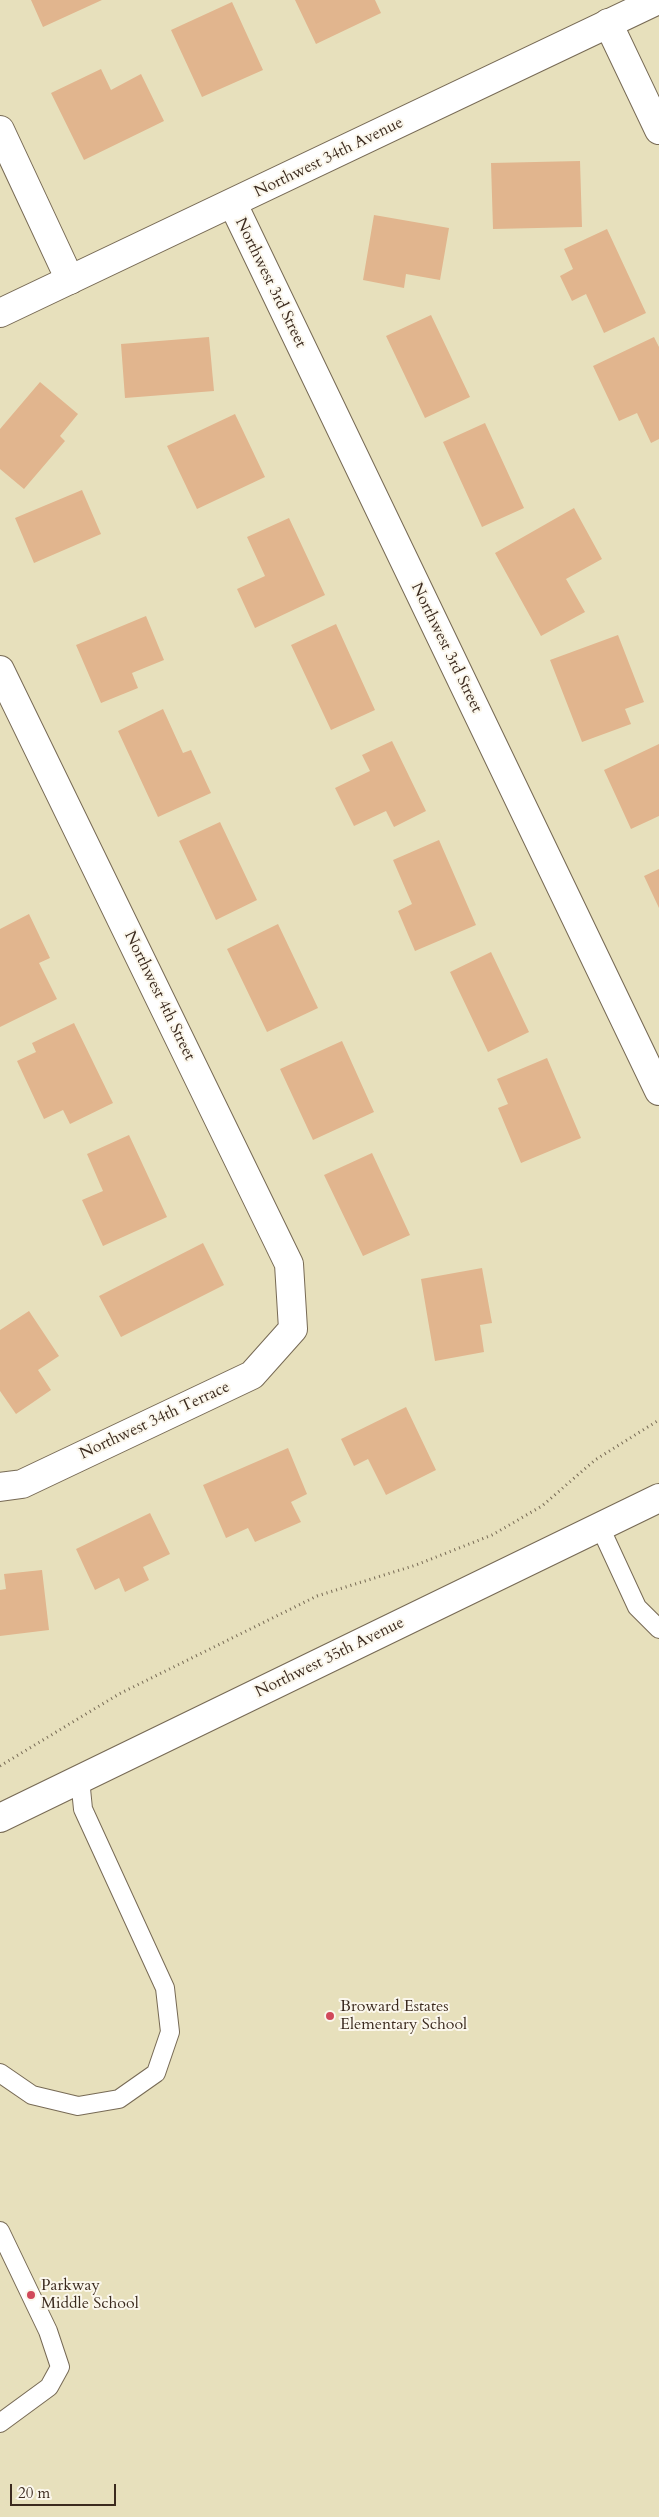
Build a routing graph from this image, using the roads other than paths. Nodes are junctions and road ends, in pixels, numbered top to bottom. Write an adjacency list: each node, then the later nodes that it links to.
1 (658, 0): 2 (street, Northwest 34th Avenue)
2 (608, 23): 4 (street); 5 (street, Northwest 34th Avenue)
3 (0, 130): 6 (street)
4 (659, 130)
5 (233, 204): 6 (street, Northwest 34th Avenue); 9 (street, Northwest 3rd Street)
6 (70, 280): 7 (street, Northwest 34th Avenue)
7 (0, 313)
8 (0, 670): 10 (street, Northwest 4th Street)
9 (659, 1091)
10 (293, 1329): 11 (street, Northwest 34th Terrace)
11 (0, 1487)
12 (659, 1498): 13 (street, Northwest 35th Avenue)
13 (600, 1527): 14 (lane); 15 (street, Northwest 35th Avenue)
14 (659, 1629)
15 (80, 1779): 16 (street, Northwest 35th Avenue); 17 (lane)
16 (0, 1818)
17 (0, 2073)
18 (0, 2231): 19 (lane)
19 (2, 2416)

